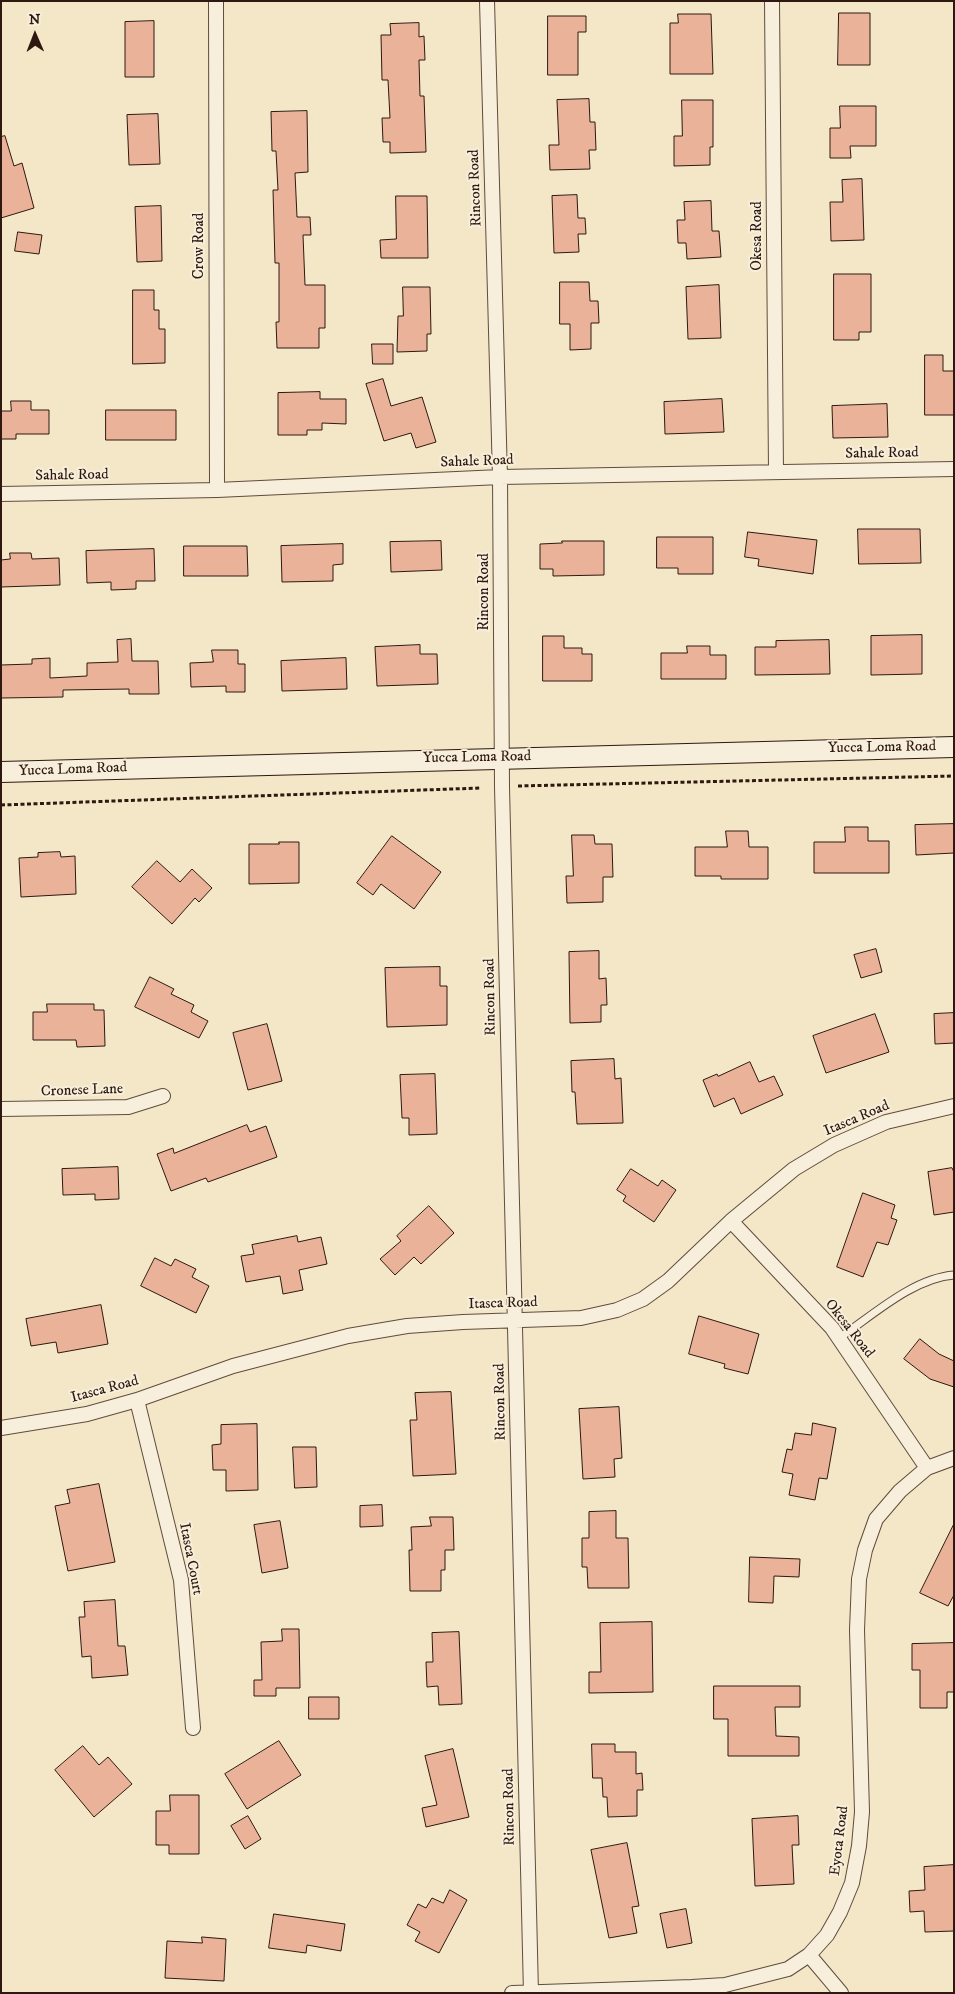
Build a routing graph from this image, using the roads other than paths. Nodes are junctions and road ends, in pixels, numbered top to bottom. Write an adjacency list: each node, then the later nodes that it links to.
1 (216, 1): 7 (street, Crow Road)
2 (487, 1): 6 (street, Rincon Road)
3 (772, 1): 5 (street, Okesa Road)
4 (954, 469): 5 (street, Sahale Road)
5 (776, 472): 6 (street, Sahale Road)
6 (500, 476): 7 (street, Sahale Road); 10 (street, Rincon Road)
7 (217, 490): 8 (street, Sahale Road)
8 (1, 494)
9 (954, 747): 10 (main road, Yucca Loma Road)
10 (502, 758): 11 (main road, Yucca Loma Road); 17 (street, Rincon Road)
11 (1, 772)
12 (163, 1096): 14 (street, Cronese Lane)
13 (954, 1106): 15 (street, Itasca Road)
14 (1, 1109)
15 (731, 1221): 17 (street, Itasca Road); 18 (street, Okesa Road)
16 (954, 1275): 18 (lane)
17 (515, 1320): 19 (street, Itasca Road); 25 (street, Rincon Road)
18 (839, 1338): 22 (street, Okesa Road)
19 (137, 1400): 20 (street, Itasca Road); 23 (street, Itasca Court)
20 (1, 1428)
21 (954, 1458): 22 (street, Eyota Road)
22 (927, 1468): 24 (street, Eyota Road)
23 (193, 1728)
24 (809, 1955): 25 (street, Eyota Road); 27 (street)
25 (531, 1992): 26 (street, Eyota Road)
26 (512, 1993)
27 (841, 1993)

